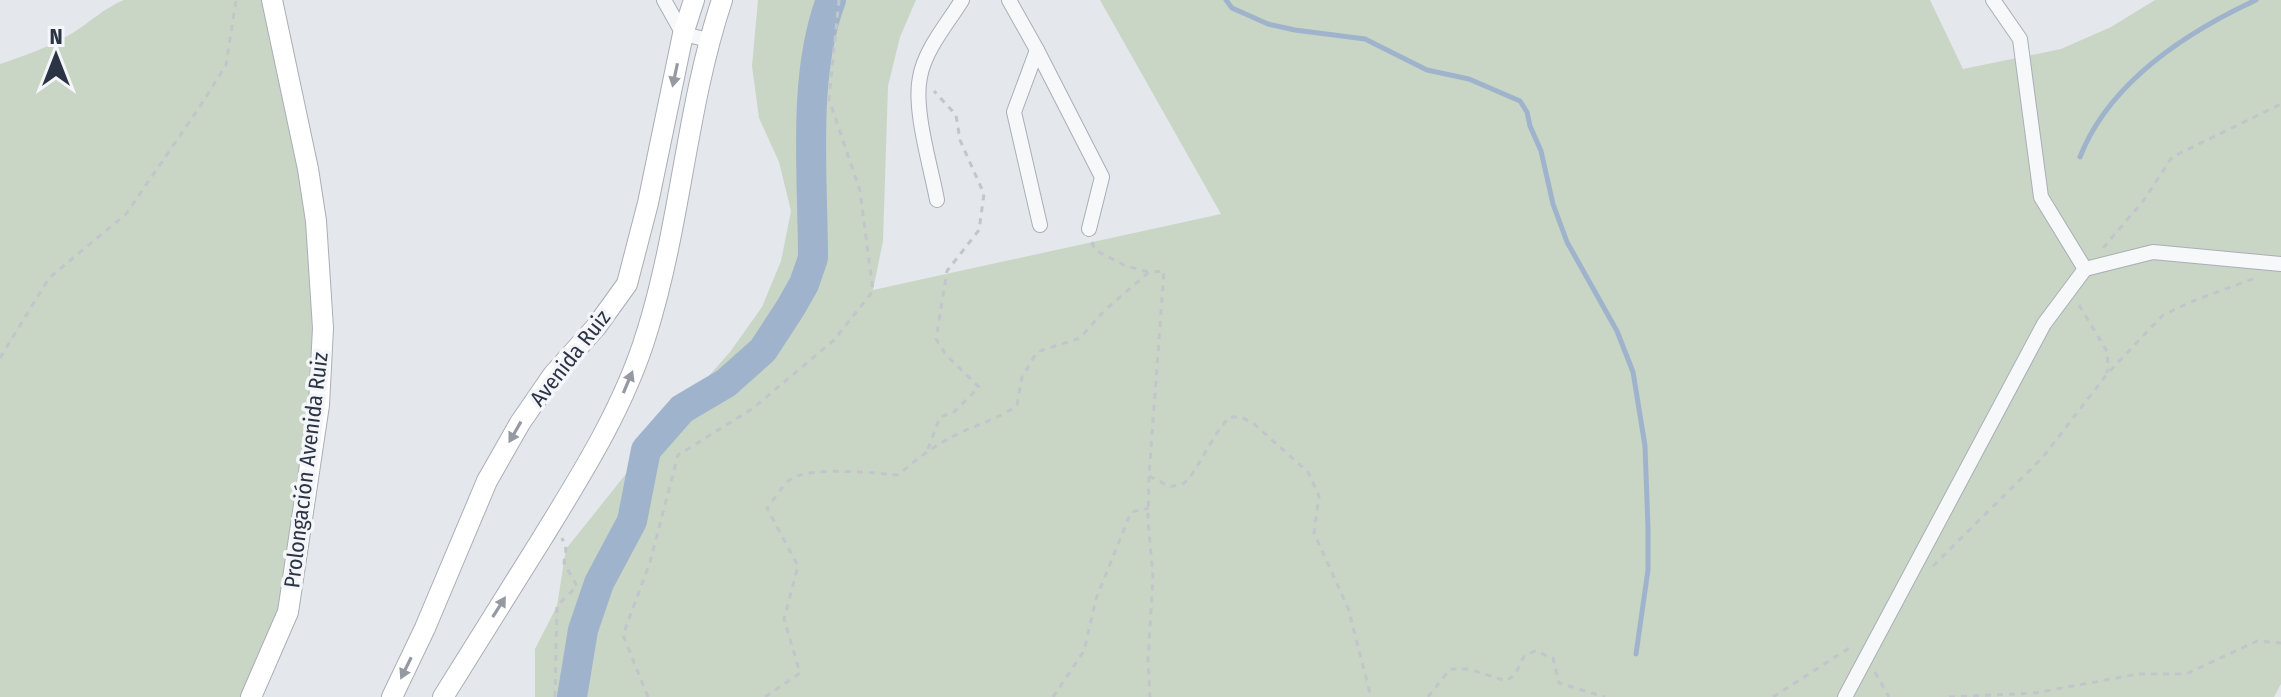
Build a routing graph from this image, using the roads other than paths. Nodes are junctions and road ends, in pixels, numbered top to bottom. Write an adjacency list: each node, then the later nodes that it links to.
1 (272, 0): 16 (street, Prolongación Avenida Ruiz)
2 (664, 0): 8 (street)
3 (694, 0): 8 (street, Avenida Ruiz)
4 (722, 0): 9 (street)
5 (962, 0): 11 (street)
6 (1009, 0): 10 (street)
7 (1993, 0): 15 (street)
8 (683, 34): 9 (street); 17 (street, Avenida Ruiz, one-way to 17)
9 (709, 40): 18 (street, one-way to 9)
10 (1037, 50): 12 (street); 13 (street)
11 (937, 200)
12 (1040, 225)
13 (1089, 229)
14 (2281, 264): 15 (street)
15 (2085, 269): 19 (street)
16 (251, 697)
17 (392, 697)
18 (443, 697)
19 (1845, 697)

